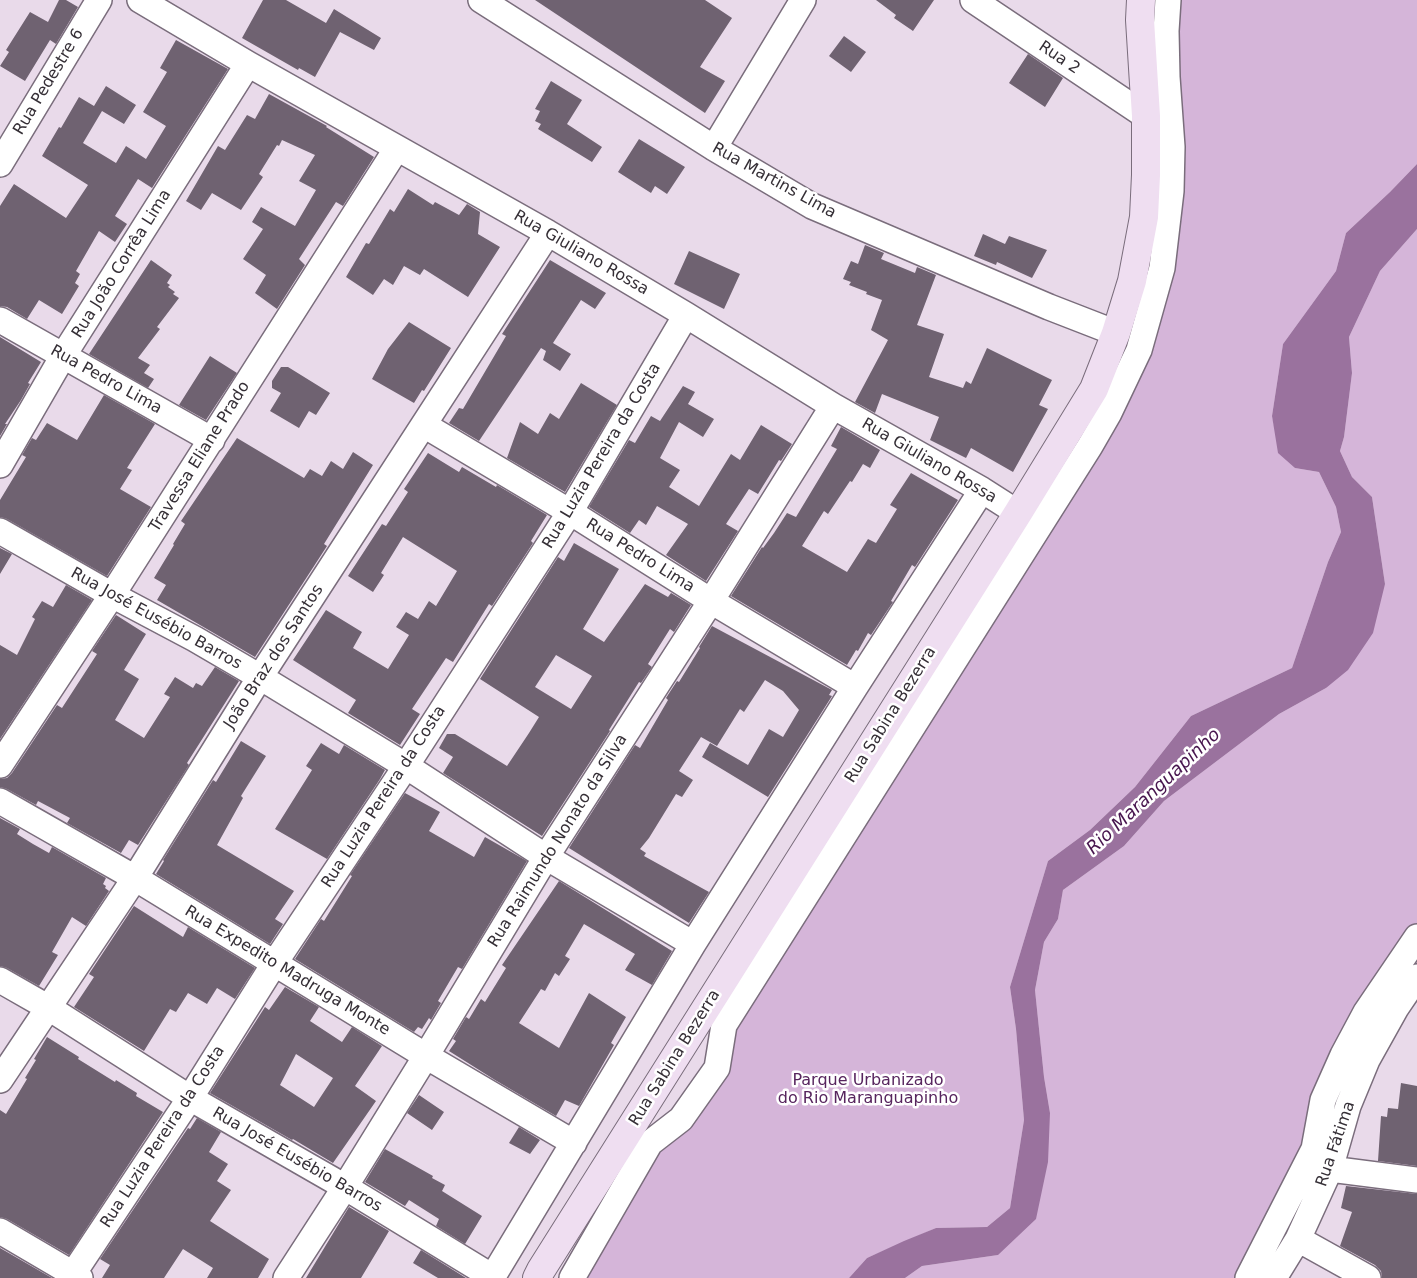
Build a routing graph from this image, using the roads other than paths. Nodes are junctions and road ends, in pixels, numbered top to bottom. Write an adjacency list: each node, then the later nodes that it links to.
1 (99, 0): 12 (street, Rua Pedestre 6)
2 (140, 0): 8 (street, Rua Giuliano Rossa)
3 (481, 0): 11 (street, Rua Martins Lima)
4 (803, 0): 11 (street)
5 (973, 0): 9 (street, Rua 2)
6 (1141, 0): 9 (main road, Rua Sabina Bezerra)
7 (1168, 0): 55 (street)
8 (248, 64): 10 (street, Rua Giuliano Rossa); 17 (street, Rua João Corrêa Lima)
9 (1146, 116): 16 (main road, Rua Sabina Bezerra)
10 (397, 148): 13 (street, Rua Giuliano Rossa); 20 (street, Travessa Eliane Prado)
11 (714, 148): 16 (street, Rua Martins Lima)
12 (0, 164)
13 (548, 233): 14 (street, Rua Giuliano Rossa); 19 (street, João Braz dos Santos)
14 (686, 315): 18 (street, Rua Giuliano Rossa); 23 (street, Rua Luzia Pereira da Costa)
15 (0, 320): 17 (street, Rua Pedro Lima)
16 (1116, 334): 24 (main road, Rua Sabina Bezerra)
17 (63, 356): 20 (street, Rua Pedro Lima); 21 (street, Rua João Corrêa Lima)
18 (833, 406): 22 (street, Rua Giuliano Rossa); 27 (street, Rua Raimundo Nonato da Silva)
19 (424, 425): 23 (street, Rua Pedro Lima); 28 (street, João Braz dos Santos)
20 (212, 440): 26 (street, Travessa Eliane Prado)
21 (0, 465)
22 (982, 490): 24 (street, Rua Giuliano Rossa); 29 (street)
23 (570, 512): 27 (street, Rua Pedro Lima); 31 (street, Rua Luzia Pereira da Costa)
24 (1018, 513): 54 (main road, Rua Sabina Bezerra)
25 (0, 532): 26 (street, Rua José Eusébio Barros)
26 (112, 595): 28 (street, Rua José Eusébio Barros); 30 (street, Travessa Eliane Prado)
27 (711, 601): 29 (street, Rua Pedro Lima); 33 (street, Rua Raimundo Nonato da Silva)
28 (260, 677): 31 (street, Rua José Eusébio Barros); 34 (street, João Braz dos Santos)
29 (855, 687): 36 (street)
30 (0, 765)
31 (406, 766): 33 (street, Rua José Eusébio Barros); 37 (street, Rua Luzia Pereira da Costa)
32 (0, 801): 34 (street, Rua Expedito Madruga Monte)
33 (546, 857): 36 (street, Rua José Eusébio Barros); 42 (street, Rua Raimundo Nonato da Silva)
34 (135, 878): 37 (street, Rua Expedito Madruga Monte); 40 (street, João Braz dos Santos)
35 (1417, 937): 56 (street)
36 (693, 944): 45 (street)
37 (274, 964): 42 (street, Rua Expedito Madruga Monte); 44 (street, Rua Luzia Pereira da Costa)
38 (1417, 978): 41 (street, Rua Fátima)
39 (0, 980): 40 (street, Rua José Eusébio Barros)
40 (48, 1008): 43 (street, João Braz dos Santos); 44 (street, Rua José Eusébio Barros)
41 (1407, 1012): 46 (street, Rua Fátima)
42 (426, 1056): 45 (street, Rua Expedito Madruga Monte); 48 (street, Rua Raimundo Nonato da Silva)
43 (0, 1080)
44 (190, 1098): 48 (street, Rua José Eusébio Barros); 51 (street, Rua Luzia Pereira da Costa)
45 (574, 1143): 53 (street)
46 (1330, 1169): 47 (street); 50 (street, Rua Fátima)
47 (1417, 1180)
48 (345, 1187): 52 (street, Rua Raimundo Nonato da Silva); 53 (street, Rua José Eusébio Barros)
49 (0, 1231): 51 (street)
50 (1298, 1239): 57 (street, Rua Fátima); 58 (street)
51 (76, 1276)
52 (286, 1278)
53 (493, 1278)
54 (537, 1278)
55 (572, 1278)
56 (1248, 1278)
57 (1274, 1278)
58 (1368, 1278)

